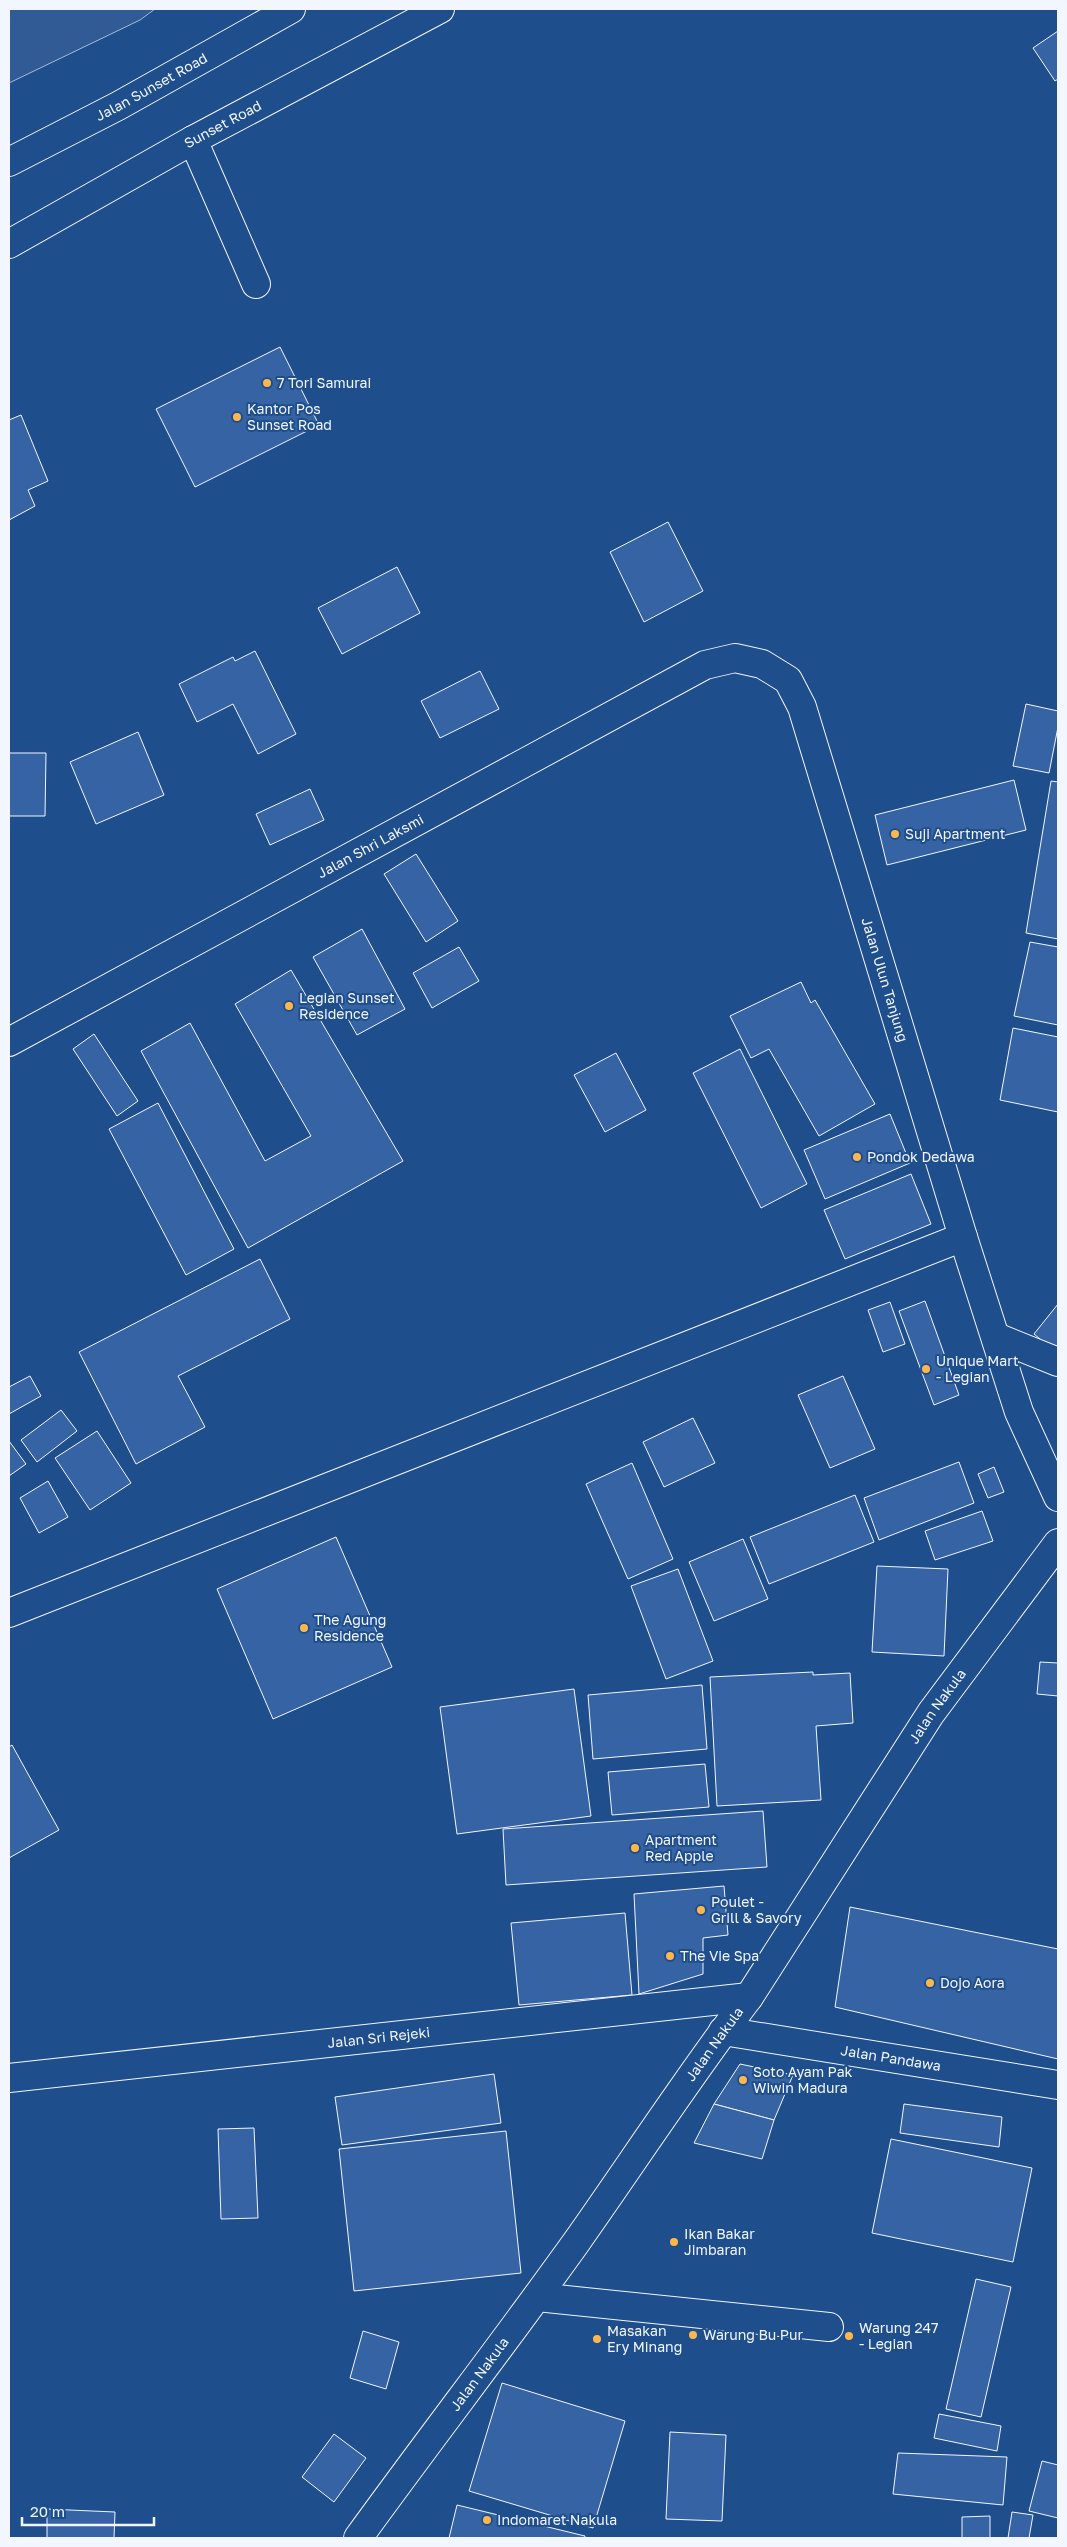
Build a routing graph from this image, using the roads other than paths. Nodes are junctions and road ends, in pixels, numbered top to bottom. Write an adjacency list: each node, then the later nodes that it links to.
1 (291, 9): 4 (main road, Jalan Sunset Road)
2 (440, 9): 3 (main road, Sunset Road)
3 (193, 140): 5 (main road, Sunset Road); 6 (main road)
4 (9, 162)
5 (9, 244)
6 (256, 284)
7 (735, 658): 8 (main road, Jalan Shri Laksmi); 9 (main road, Jalan Ulun Tanjung)
8 (9, 1042)
9 (963, 1237): 10 (main road, Jalan Ulun Tanjung); 14 (main road)
10 (996, 1337): 11 (main road); 12 (main road, Jalan Ulun Tanjung)
11 (1058, 1362)
12 (1058, 1497)
13 (1058, 1543): 15 (main road, Jalan Nakula)
14 (9, 1613)
15 (749, 1998): 16 (main road, Jalan Nakula); 17 (main road, Jalan Sri Rejeki)
16 (723, 2031): 18 (main road, Jalan Pandawa); 19 (main road, Jalan Nakula)
17 (9, 2078)
18 (1058, 2085)
19 (537, 2297): 20 (main road); 21 (main road, Jalan Nakula)
20 (829, 2326)
21 (358, 2538)

